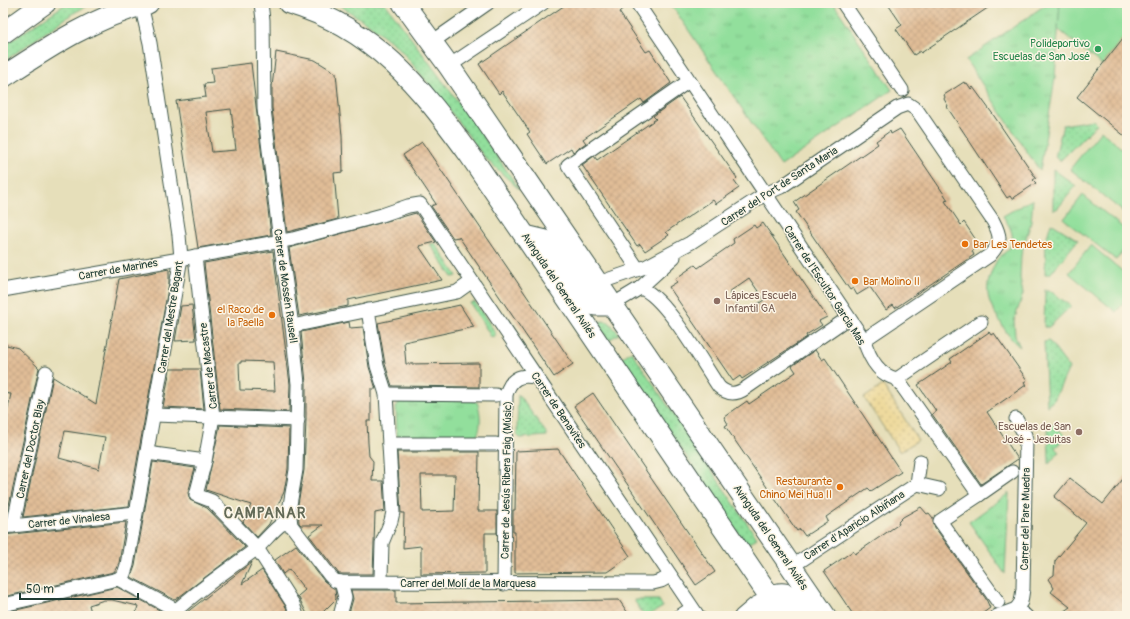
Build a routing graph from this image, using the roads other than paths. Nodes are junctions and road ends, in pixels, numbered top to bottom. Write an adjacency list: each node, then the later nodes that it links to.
1 (45, 3): 10 (main road)
2 (261, 3): 19 (street, Carrer de Mossén Rausell)
3 (289, 3): 18 (main road, Avinguda del General Avilés)
4 (403, 3): 11 (main road, Avinguda del General Avilés)
5 (488, 3): 11 (street)
6 (542, 3): 12 (street)
7 (638, 3): 14 (street, Carrer de l'Escultor Garcia Mas)
8 (843, 3): 15 (street)
9 (145, 4): 13 (main road); 22 (street, Carrer del Mestre Bagant)
10 (3, 33)
11 (432, 42): 12 (main road, Avinguda del General Avilés)
12 (449, 66): 25 (main road, Avinguda del General Avilés)
13 (3, 77)
14 (689, 81): 16 (street, Carrer de l'Escultor Garcia Mas); 23 (street)
15 (902, 90)
16 (765, 194): 20 (street, Carrer del Port de Santa Maria); 30 (street, Carrer de l'Escultor Garcia Mas); 33 (street, Carrer del Port de Santa Maria)
17 (420, 204): 19 (street, Carrer de Marines); 24 (street, Carrer de Benavites)
18 (525, 236): 28 (main road); 62 (main road, Avinguda del General Avilés)
19 (280, 241): 21 (street, Carrer de Marines); 32 (street, Carrer de Mossén Rausell)
20 (690, 242): 23 (street, Carrer del Port de Santa Maria); 26 (street, Carrer del Port de Santa Maria)
21 (195, 256): 22 (street, Carrer de Marines); 40 (street, Carrer de Macastre)
22 (181, 258): 27 (street, Carrer de Marines); 39 (street, Carrer del Mestre Bagant)
23 (638, 270): 25 (street, Carrer del Port de Santa Maria)
24 (471, 282): 29 (street); 35 (street, Carrer de Benavites)
25 (598, 283): 28 (main road, Avinguda del General Avilés)
26 (640, 288): 28 (street, Carrer del Port de Santa Maria); 30 (street)
27 (3, 290)
28 (612, 305): 56 (main road, Avinguda del General Avilés)
29 (368, 310): 32 (street); 37 (street)
30 (848, 318): 33 (street, Carrer de l'Escultor Garcia Mas)
31 (981, 322): 36 (street)
32 (292, 326): 42 (street, Carrer de Mossén Rausell)
33 (864, 340): 36 (street, Carrer de l'Escultor Garcia Mas)
34 (46, 372): 54 (street, Carrer del Doctor Blay)
35 (537, 378): 57 (street, Carrer de Benavites); 61 (street, Carrer de Jesús Ribera Faig (Músic))
36 (897, 379): 51 (street, Carrer de l'Escultor Garcia Mas)
37 (386, 394): 38 (street); 43 (street)
38 (496, 395)
39 (154, 415): 40 (street); 45 (street, Carrer del Mestre Bagant)
40 (214, 417): 42 (street, Carrer de Macastre); 46 (street)
41 (1016, 419): 66 (street, Carrer del Pare Muedra)
42 (298, 420): 53 (street, Carrer de Mossén Rausell)
43 (389, 444): 44 (street); 58 (street)
44 (496, 444)
45 (147, 453): 46 (street); 52 (street, Carrer del Mestre Bagant)
46 (205, 461): 55 (street)
47 (920, 461): 49 (street, Carrer d'Aparicio Albiñana)
48 (1012, 472): 51 (street)
49 (917, 484): 50 (street, Carrer d'Aparicio Albiñana); 56 (street, Carrer d'Aparicio Albiñana)
50 (939, 489)
51 (979, 495): 63 (street)
52 (135, 513): 54 (street, Carrer de Vinalesa); 59 (street, Carrer del Mestre Bagant)
53 (291, 525): 55 (street); 60 (street)
54 (8, 527)
55 (257, 548): 67 (street); 68 (street)
56 (791, 567): 75 (main road, Avinguda del General Avilés)
57 (670, 576): 61 (street, Carrer del Molí de la Marquesa); 65 (street, Carrer de Benavites)
58 (381, 577)
59 (118, 579): 64 (street); 67 (street)
60 (342, 582): 61 (street, Carrer del Molí de la Marquesa); 69 (street)
61 (504, 584)
62 (770, 597): 71 (street); 72 (street); 73 (main road, Avinguda del General Avilés); 74 (main road)
63 (998, 602)
64 (3, 605)
65 (695, 612): 70 (street)
66 (1021, 612): 76 (street)
67 (173, 613)
68 (297, 616)
69 (340, 616)
70 (680, 616)
71 (741, 616)
72 (758, 616)
73 (783, 616)
74 (804, 616)
75 (825, 616)
76 (997, 616)

